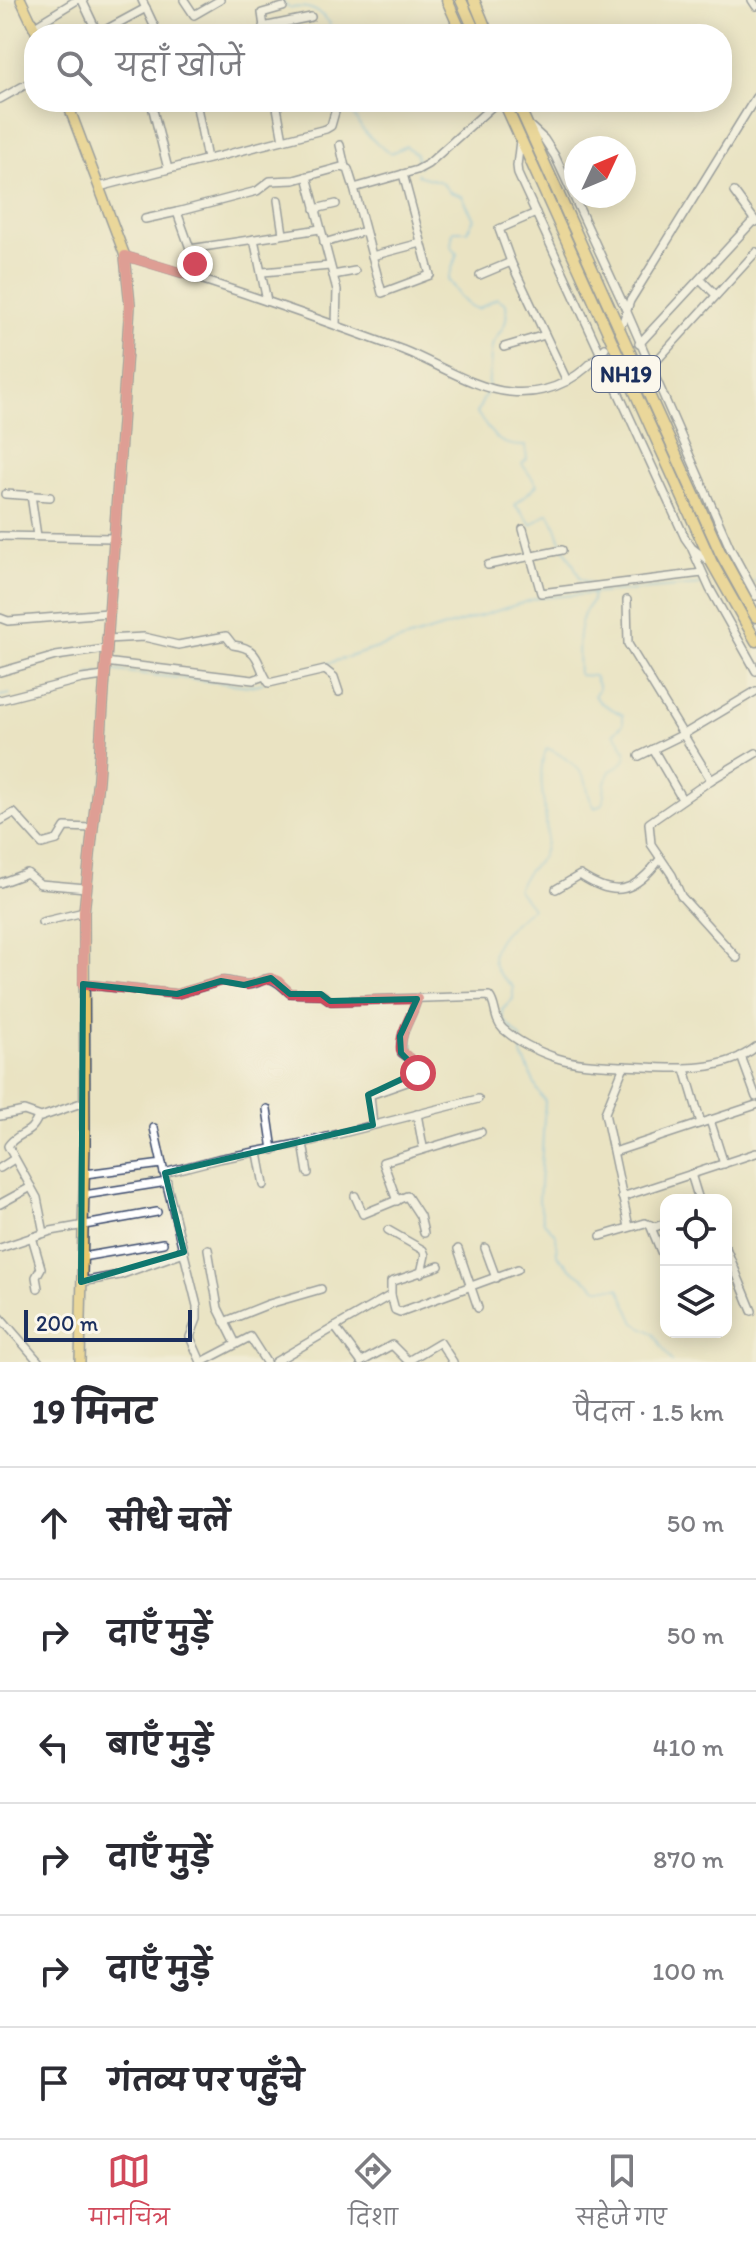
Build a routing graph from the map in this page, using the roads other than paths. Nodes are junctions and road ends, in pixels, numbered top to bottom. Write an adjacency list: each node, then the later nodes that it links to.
1 (79, 0): 14 (street); 15 (street)
2 (184, 0): 3 (street)
3 (220, 0)
4 (447, 0): 20 (highway)
5 (461, 0): 21 (highway)
6 (474, 0): 22 (highway)
7 (752, 0): 10 (street)
8 (25, 2): 13 (main road)
9 (144, 4): 16 (street); 17 (street)
10 (756, 6)
11 (283, 7): 18 (street)
12 (311, 17): 19 (street)
13 (33, 24)
14 (44, 24)
15 (92, 24)
16 (113, 24)
17 (153, 24)
18 (263, 24)
19 (288, 24)
20 (458, 24)
21 (472, 24)
22 (484, 24)
23 (24, 86): 25 (street)
24 (756, 97): 73 (street)
25 (0, 99)
26 (71, 112): 43 (main road)
27 (154, 112): 40 (street)
28 (198, 112): 38 (street)
29 (278, 112): 35 (street)
30 (335, 112): 35 (street)
31 (486, 112): 41 (street)
32 (508, 112): 36 (highway, NH19)
33 (521, 112): 34 (highway, NH19)
34 (525, 121): 73 (street); 99 (highway, NH19)
35 (283, 140): 38 (street)
36 (520, 140): 50 (street); 93 (highway, NH19)
37 (340, 145): 39 (street)
38 (207, 159): 40 (street)
39 (345, 167): 42 (street); 44 (street)
40 (168, 169): 43 (street)
41 (403, 174): 44 (street); 58 (street)
42 (307, 176): 48 (street); 49 (street)
43 (99, 187): 61 (main road)
44 (354, 188): 54 (street)
45 (734, 192): 52 (street)
46 (278, 200): 55 (street)
47 (336, 204): 48 (street)
48 (315, 209): 53 (street)
49 (177, 212): 51 (street); 59 (street)
50 (536, 213): 63 (street); 80 (street)
51 (145, 219)
52 (755, 221): 70 (street)
53 (320, 229): 55 (street); 57 (street)
54 (365, 231): 57 (street); 62 (street)
55 (283, 234): 56 (street)
56 (254, 239): 59 (street); 66 (street)
57 (324, 243): 64 (street)
58 (421, 243): 62 (street); 62 (street)
59 (190, 249): 69 (street)
60 (756, 252): 71 (street)
61 (125, 256): 69 (street); 89 (main road)
62 (372, 256)
63 (511, 262): 68 (street); 76 (street)
64 (330, 266): 66 (street); 67 (street)
65 (355, 271): 67 (street)
66 (263, 272): 72 (street)
67 (333, 275): 75 (street)
68 (480, 275)
69 (196, 277): 72 (street)
70 (700, 279): 71 (street); 77 (street)
71 (716, 295): 81 (street)
72 (267, 301): 75 (street)
73 (627, 312): 74 (street); 77 (street)
74 (623, 322)
75 (336, 325): 82 (street)
76 (545, 335): 78 (street); 82 (street)
77 (639, 344): 81 (street)
78 (504, 347)
79 (605, 348): 80 (street)
80 (599, 355): 82 (street); 90 (street)
81 (650, 368): 96 (street)
82 (567, 381)
83 (5, 494): 84 (street)
84 (31, 495): 85 (street); 88 (street)
85 (50, 497)
86 (523, 529): 92 (street)
87 (0, 536): 88 (street)
88 (37, 536): 89 (street)
89 (113, 538): 98 (main road)
90 (692, 548): 93 (street); 95 (street)
91 (562, 550): 92 (street)
92 (530, 556): 94 (street); 95 (street)
93 (712, 563): 101 (highway, NH19)
94 (488, 565)
95 (702, 573): 104 (street)
96 (756, 596)
97 (627, 600): 111 (street)
98 (108, 613): 100 (street); 102 (main road)
99 (756, 617)
100 (0, 618)
101 (756, 641)
102 (106, 644): 103 (main road); 105 (street); 107 (street)
103 (105, 662): 106 (main road); 107 (street)
104 (756, 671)
105 (0, 672)
106 (104, 676): 110 (street); 118 (main road)
107 (264, 676): 109 (street)
108 (756, 691): 111 (street)
109 (339, 692)
110 (0, 700)
111 (684, 734): 112 (street); 115 (street)
112 (653, 749): 114 (street); 116 (street)
113 (756, 753): 115 (street)
114 (639, 756)
115 (711, 780): 116 (street)
116 (682, 799): 119 (street)
117 (0, 821): 118 (street)
118 (92, 828): 121 (main road)
119 (660, 859): 122 (street); 125 (street)
120 (0, 883): 121 (street)
121 (86, 888): 123 (main road)
122 (556, 889)
123 (84, 912): 124 (street); 126 (main road)
124 (42, 922)
125 (737, 958)
126 (83, 984): 127 (street); 135 (main road)
127 (417, 999): 130 (street); 142 (street)
128 (756, 1047): 129 (street)
129 (741, 1056): 131 (street); 132 (street)
130 (624, 1066): 131 (street); 148 (street)
131 (685, 1069): 141 (street)
132 (754, 1084): 133 (street)
133 (756, 1097)
134 (478, 1099): 138 (street)
135 (84, 1102): 140 (street); 156 (main road)
136 (756, 1105): 141 (street)
137 (267, 1109): 147 (street)
138 (417, 1114): 142 (street); 146 (street)
139 (0, 1116): 140 (street)
140 (38, 1117): 151 (street)
141 (706, 1122): 148 (street); 153 (street)
142 (373, 1125): 145 (street)
143 (154, 1128): 152 (street)
144 (481, 1132): 146 (street)
145 (303, 1143): 147 (street); 155 (street)
146 (423, 1147): 165 (street)
147 (273, 1150): 149 (street)
148 (614, 1152): 164 (street)
149 (258, 1153): 158 (street); 159 (street)
150 (756, 1153): 153 (street)
151 (14, 1159): 154 (street); 160 (street)
152 (162, 1164): 156 (street); 158 (street)
153 (724, 1164): 157 (street)
154 (0, 1168)
155 (308, 1173)
156 (85, 1174): 162 (main road)
157 (691, 1174): 161 (street); 164 (street)
158 (166, 1178): 162 (street); 183 (street)
159 (264, 1185)
160 (31, 1187): 166 (street); 173 (street)
161 (697, 1194)
162 (84, 1195): 168 (main road)
163 (355, 1196): 165 (street)
164 (622, 1197): 171 (street)
165 (397, 1201): 174 (street)
166 (0, 1204)
167 (157, 1212): 168 (street)
168 (83, 1224): 173 (street); 184 (main road)
169 (650, 1225): 170 (street); 171 (street); 182 (street)
170 (660, 1225)
171 (629, 1227): 175 (street)
172 (388, 1230): 188 (street)
173 (44, 1233): 176 (street)
174 (424, 1233)
175 (601, 1236)
176 (32, 1237): 178 (street); 191 (street)
177 (163, 1243): 184 (street)
178 (0, 1248)
179 (485, 1248): 189 (street)
180 (208, 1249): 198 (street)
181 (458, 1249): 192 (street)
182 (660, 1249)
183 (184, 1252): 190 (street); 203 (street)
184 (82, 1257): 190 (main road)
185 (439, 1266): 188 (street)
186 (518, 1269): 189 (street)
187 (732, 1272): 196 (street)
188 (421, 1273): 194 (street)
189 (496, 1278): 192 (street)
190 (81, 1282): 202 (main road)
191 (38, 1288)
192 (472, 1288): 194 (street); 195 (street)
193 (321, 1289): 198 (street)
194 (391, 1295): 199 (street)
195 (478, 1308)
196 (752, 1311)
197 (0, 1317): 201 (street)
198 (224, 1322): 200 (street)
199 (335, 1327): 205 (street); 206 (street)
200 (236, 1344): 203 (street); 204 (street)
201 (39, 1362)
202 (80, 1362)
203 (202, 1362)
204 (266, 1362)
205 (275, 1362)
206 (361, 1362): 207 (street)
207 (453, 1362)

